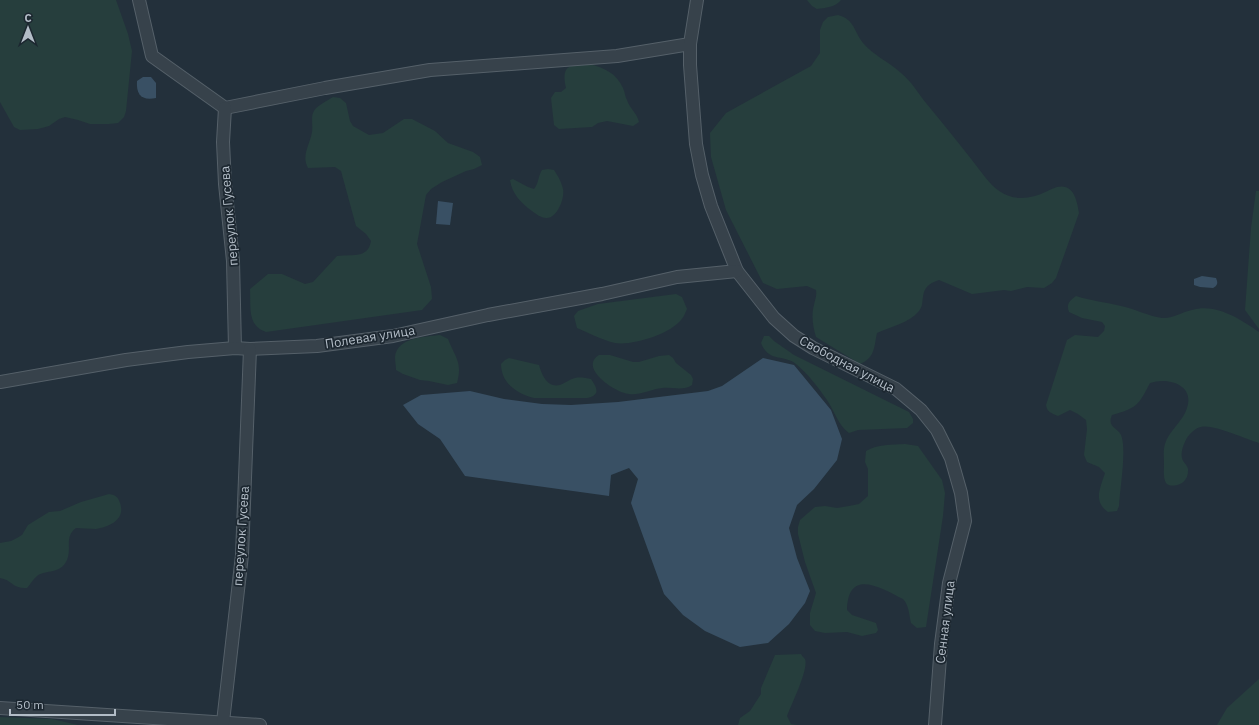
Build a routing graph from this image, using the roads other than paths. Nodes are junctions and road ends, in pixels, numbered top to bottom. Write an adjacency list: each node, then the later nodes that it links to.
1 (139, 0): 4 (street)
2 (697, 0): 3 (street, Свободная улица)
3 (690, 44): 4 (street); 5 (street, Свободная улица)
4 (225, 108): 6 (street, переулок Гусева)
5 (737, 271): 7 (street, Полевая улица); 9 (street, Свободная улица)
6 (235, 348): 7 (street, Полевая улица); 8 (street, Полевая улица)
7 (250, 349): 11 (street, переулок Гусева)
8 (0, 382)
9 (965, 521): 13 (street, Сенная улица)
10 (0, 708): 11 (street)
11 (223, 722): 12 (street)
12 (260, 725)
13 (935, 725)

